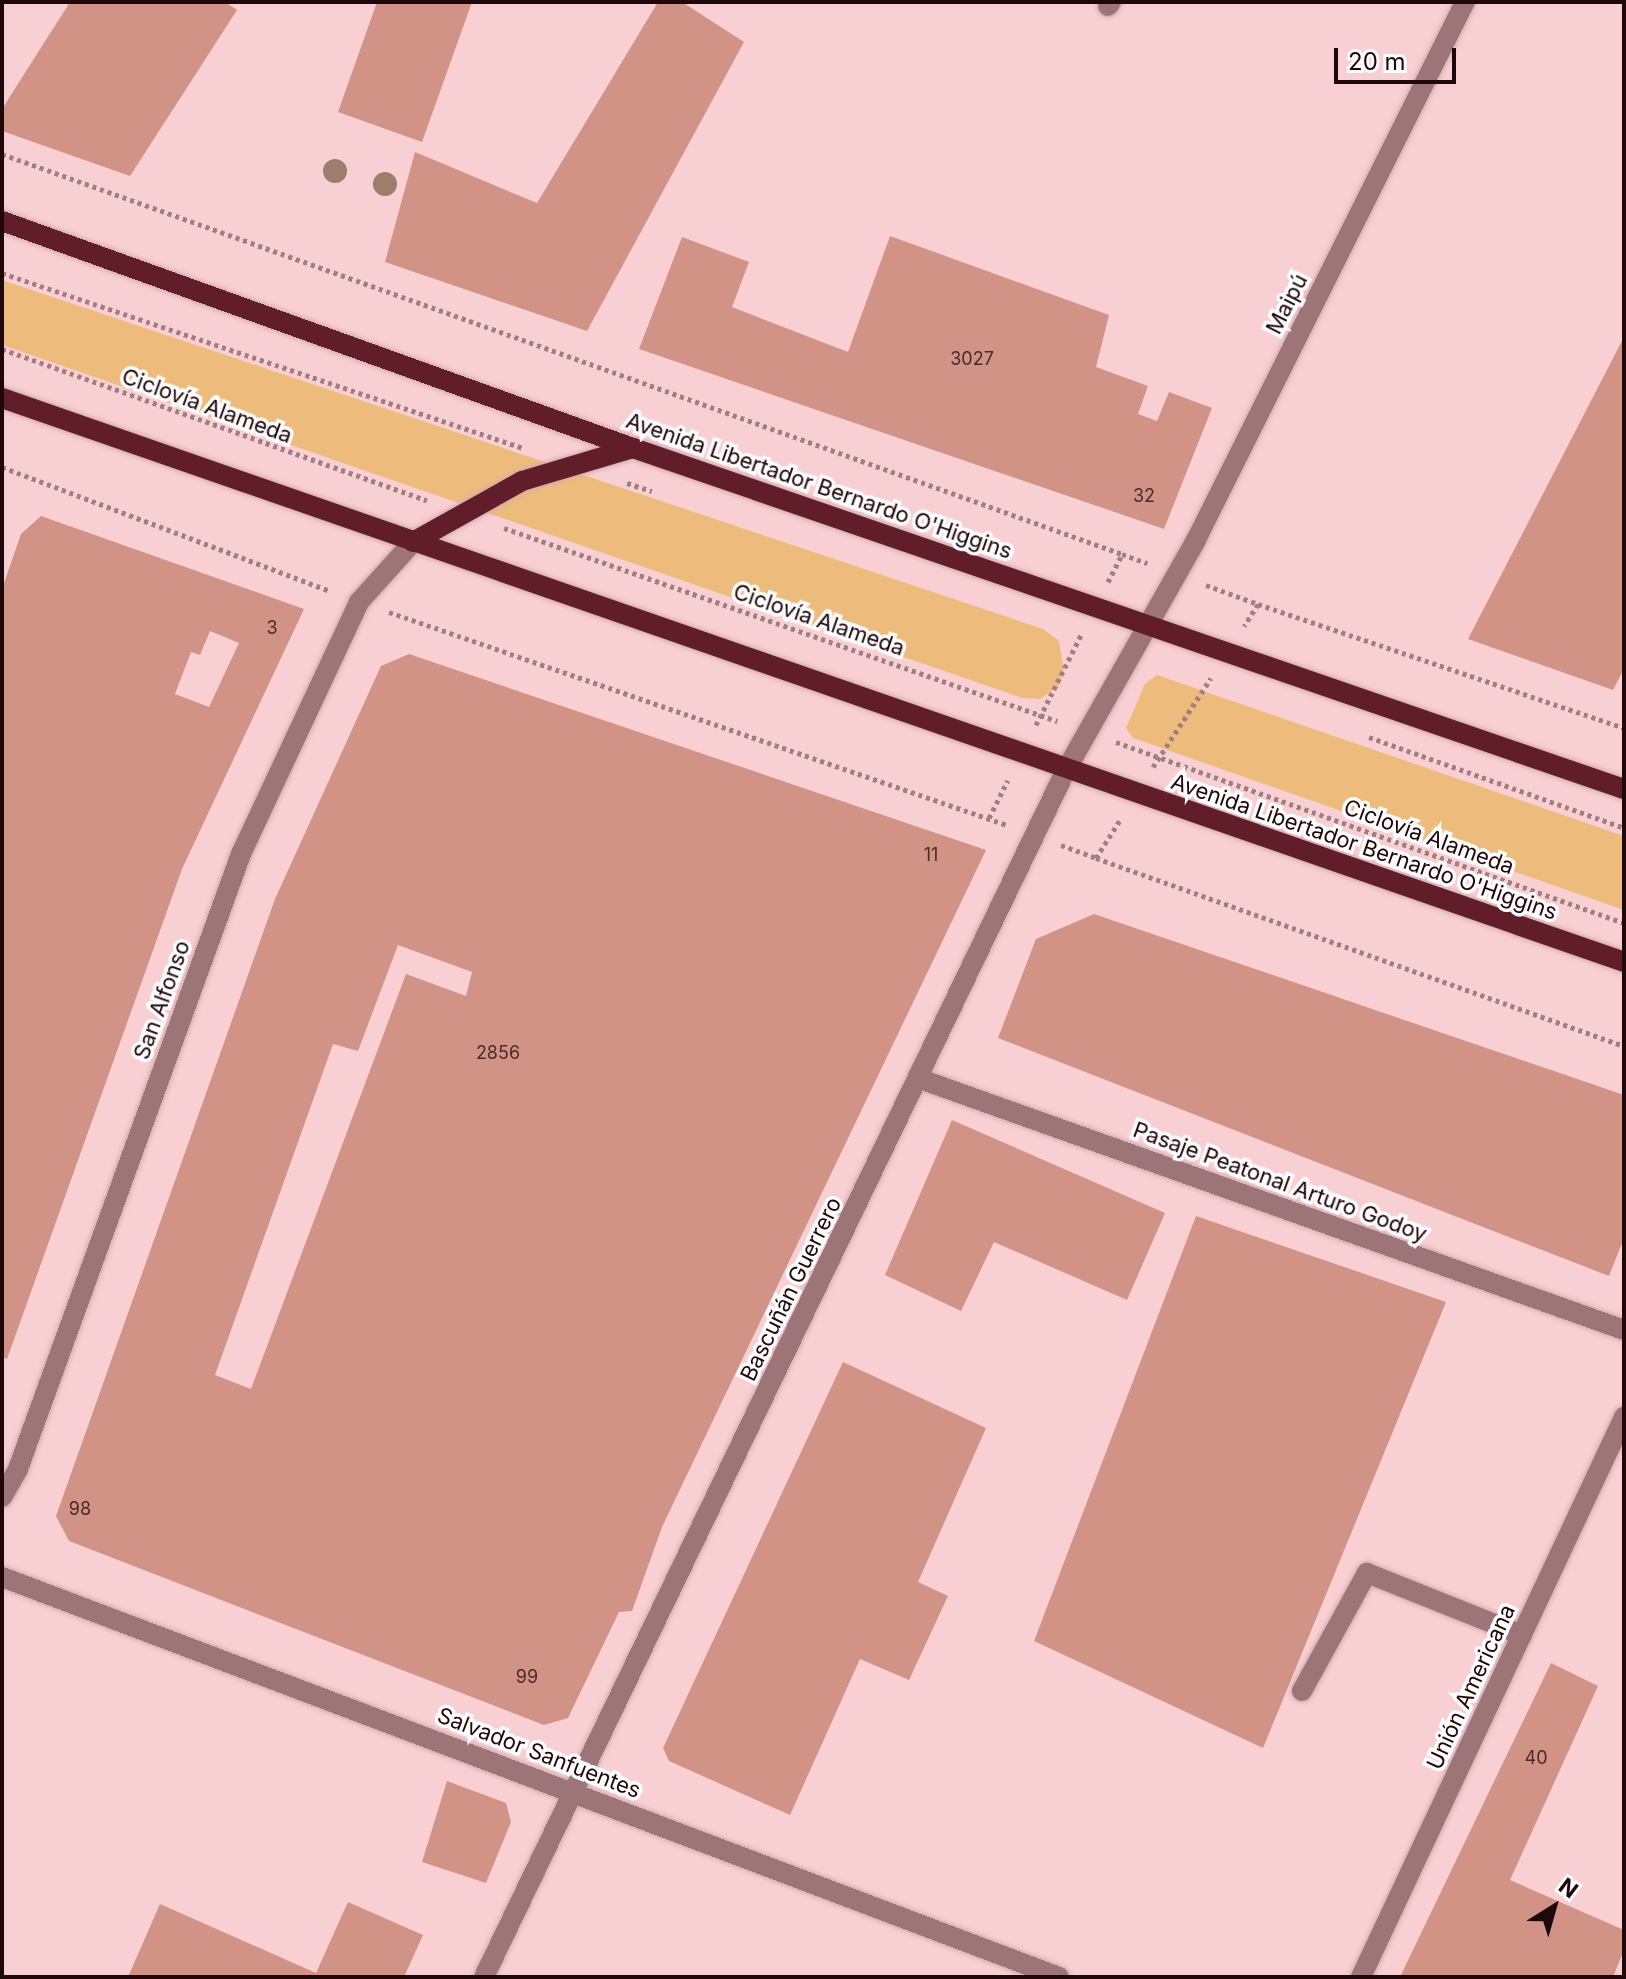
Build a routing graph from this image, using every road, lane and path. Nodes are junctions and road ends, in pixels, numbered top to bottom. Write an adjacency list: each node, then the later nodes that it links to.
1 (1465, 2): 16 (street, Maipú)
2 (2, 154): 13 (path)
3 (2, 221): 7 (main road, Avenida Libertador Bernardo O'Higgins)
4 (2, 273): 8 (path)
5 (2, 349): 11 (path, Ciclovía Alameda)
6 (2, 398): 12 (main road, Avenida Libertador Bernardo O'Higgins)
7 (633, 448): 8 (main road); 16 (main road, Avenida Libertador Bernardo O'Higgins)
8 (569, 463): 10 (path); 11 (main road)
9 (2, 467): 14 (path)
10 (658, 493)
11 (461, 512): 12 (main road); 22 (path, Ciclovía Alameda)
12 (413, 542): 14 (street, San Alfonso); 24 (main road, Avenida Libertador Bernardo O'Higgins)
13 (1122, 554)
14 (359, 602): 26 (path); 35 (street, San Alfonso)
15 (1258, 604): 21 (path)
16 (1146, 625): 18 (street, Bascuñán Guerrero); 25 (main road, Avenida Libertador Bernardo O'Higgins)
17 (1067, 631): 18 (path)
18 (1130, 653): 22 (street, Bascuñán Guerrero)
19 (1196, 676): 20 (path)
20 (1224, 686)
21 (1624, 728)
22 (1087, 732): 24 (street, Bascuñán Guerrero); 29 (path, Ciclovía Alameda)
23 (1357, 733): 27 (path)
24 (1066, 770): 30 (main road, Avenida Libertador Bernardo O'Higgins); 32 (street, Bascuñán Guerrero)
25 (1624, 789)
26 (989, 818)
27 (1624, 828)
28 (1096, 858): 31 (path)
29 (1624, 923)
30 (1624, 962)
31 (1624, 1046)
32 (920, 1079): 33 (street, Pasaje Peatonal Arturo Godoy); 39 (street, Bascuñán Guerrero)
33 (1624, 1330)
34 (1624, 1417): 37 (street, Unión Americana)
35 (2, 1497)
36 (2, 1577): 39 (street, Salvador Sanfuentes)
37 (1522, 1635): 38 (street); 42 (street, Unión Americana)
38 (1302, 1691)
39 (574, 1792): 40 (street, Bascuñán Guerrero); 41 (street, Salvador Sanfuentes)
40 (484, 1977)
41 (1059, 1977)
42 (1361, 1977)

